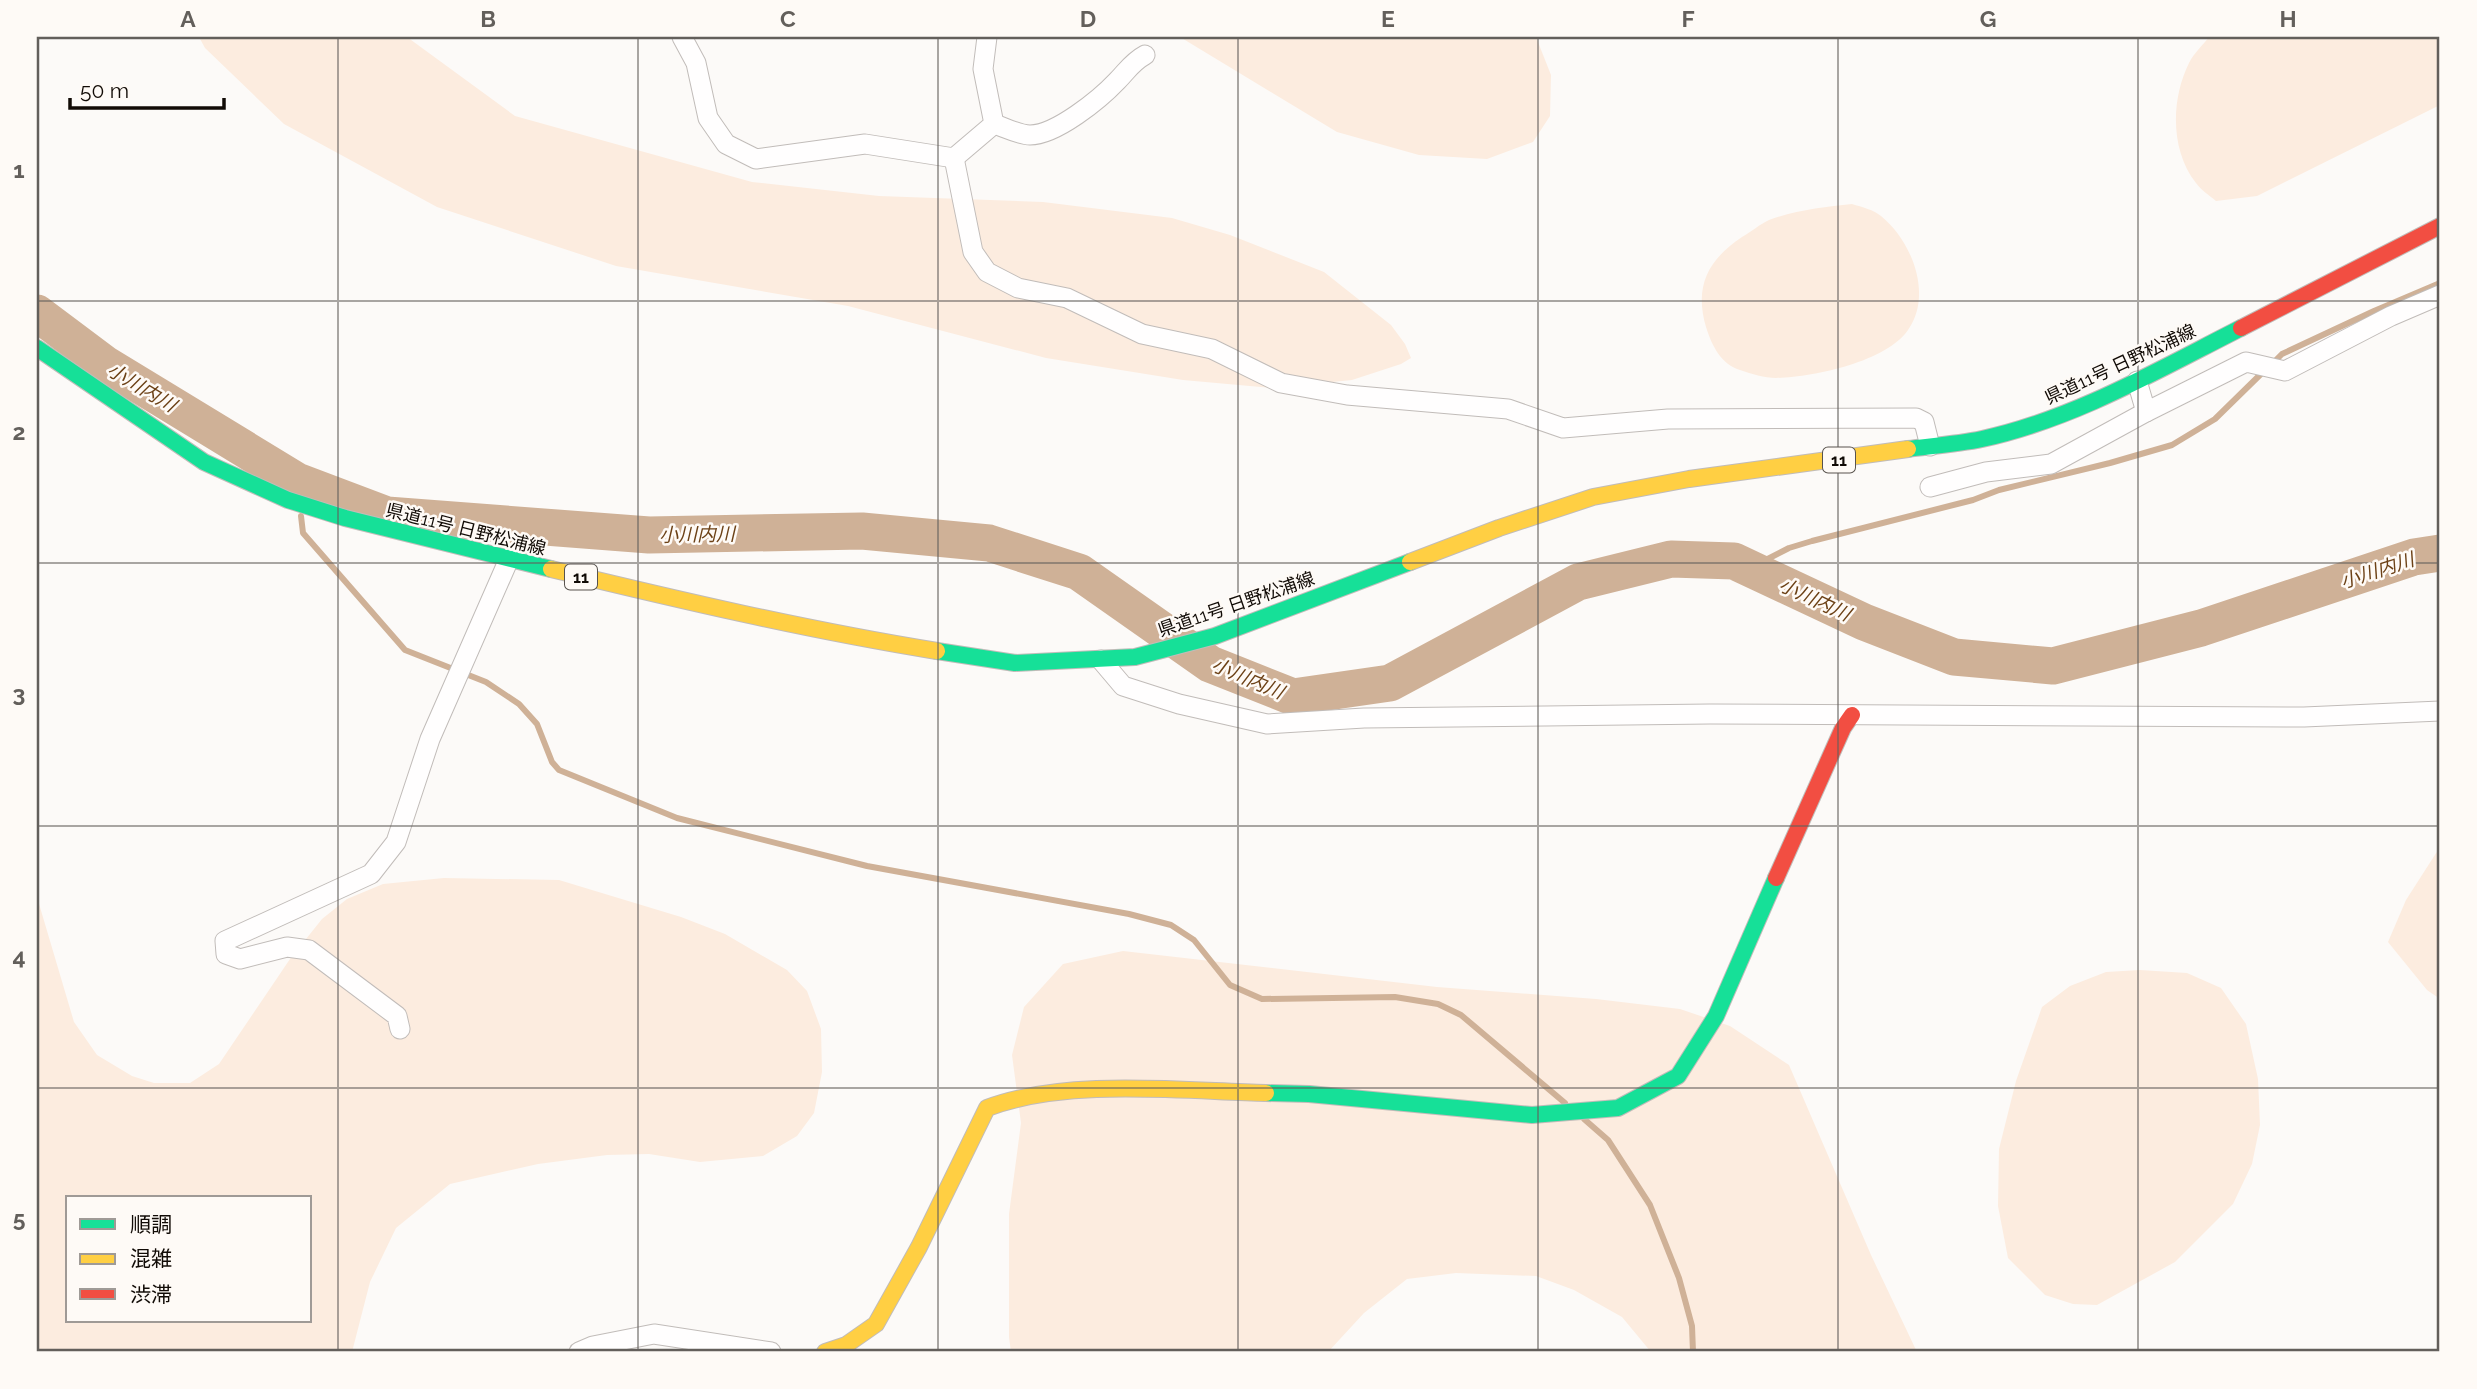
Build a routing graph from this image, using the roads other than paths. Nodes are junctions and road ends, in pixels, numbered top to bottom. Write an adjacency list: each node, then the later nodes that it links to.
1 (682, 37): 5 (street)
2 (987, 37): 4 (street)
3 (1144, 55): 4 (street)
4 (994, 124): 5 (street)
5 (954, 158): 11 (street)
6 (2440, 226): 9 (main road, 県道11号 日野松浦線 / 11)
7 (2440, 295): 10 (street)
8 (37, 348): 13 (main road, 県道11号 日野松浦線 / 11)
9 (2137, 381): 10 (street); 11 (main road, 県道11号 日野松浦線 / 11)
10 (2146, 412): 12 (street)
11 (1930, 446): 14 (main road, 県道11号 日野松浦線 / 11)
12 (1930, 487)
13 (509, 559): 14 (main road, 県道11号 日野松浦線 / 11); 17 (street)
14 (1101, 660): 16 (street)
15 (2440, 711): 16 (street)
16 (1852, 715): 20 (main road)
17 (400, 1029)
18 (579, 1352): 19 (street)
19 (771, 1352)
20 (825, 1352)

